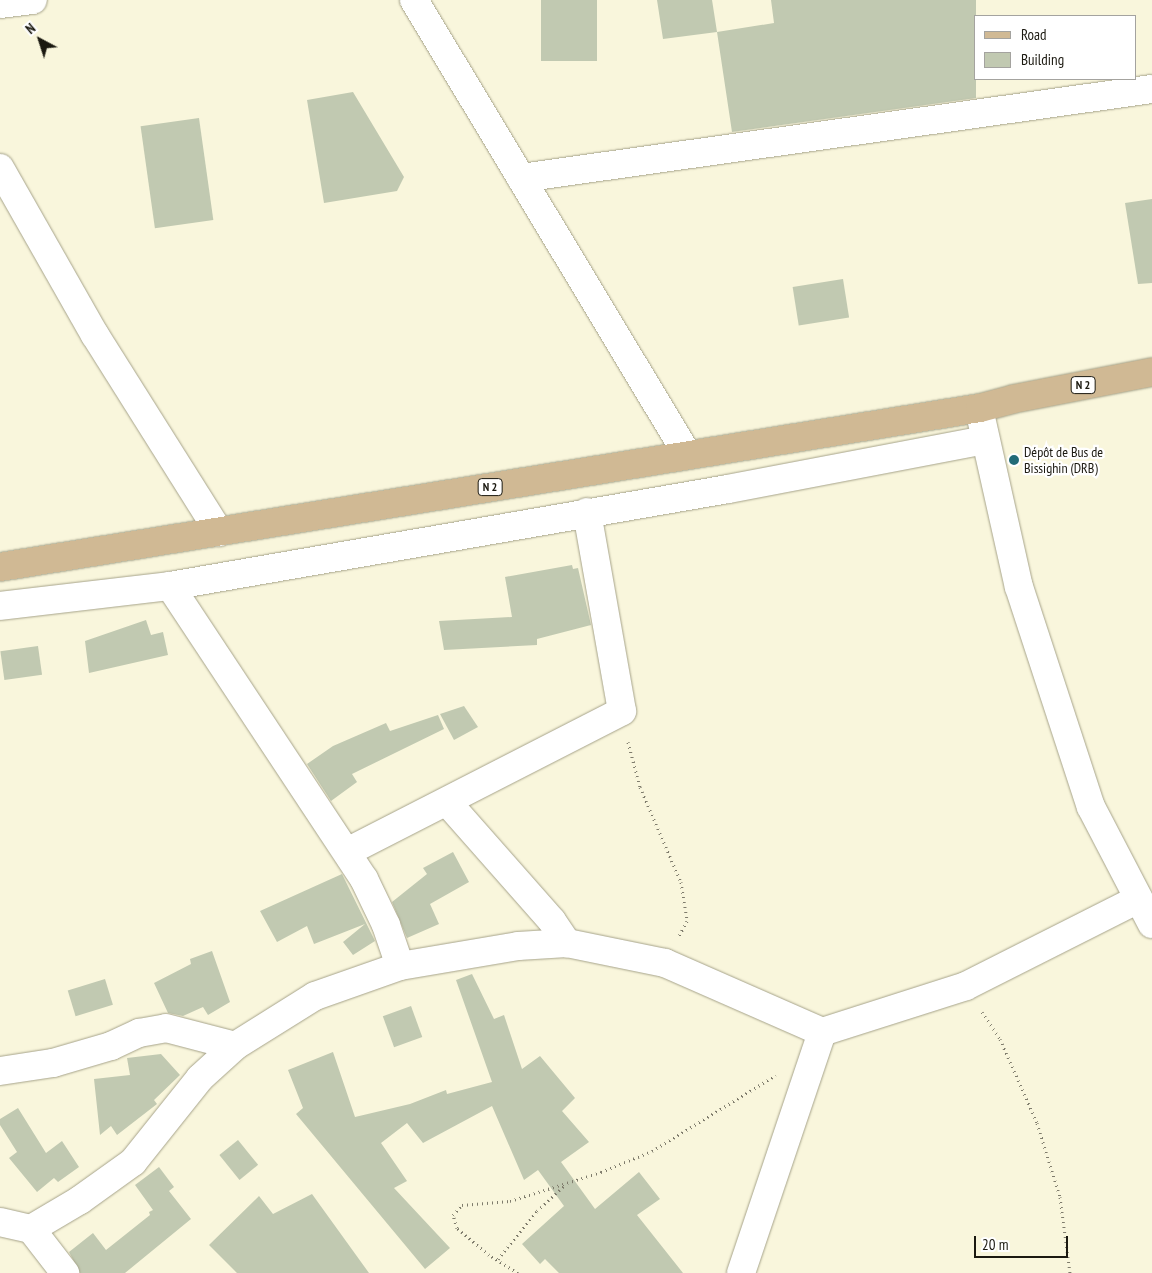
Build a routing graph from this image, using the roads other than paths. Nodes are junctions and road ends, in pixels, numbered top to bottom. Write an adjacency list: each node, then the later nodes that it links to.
1 (33, 0): 3 (street)
2 (414, 0): 6 (street)
3 (0, 4)
4 (1152, 89): 6 (street)
5 (0, 168): 12 (street)
6 (521, 178): 10 (street)
7 (1152, 372): 8 (main road, N 2)
8 (980, 408): 9 (street); 10 (main road, N 2)
9 (984, 440): 11 (street); 18 (street)
10 (687, 454): 12 (main road, N 2)
11 (587, 512): 14 (street); 16 (street)
12 (218, 532): 13 (main road, N 2)
13 (0, 567)
14 (170, 586): 15 (street); 17 (street)
15 (0, 606)
16 (448, 803): 17 (street); 20 (street)
17 (347, 852): 21 (street)
18 (1138, 899): 19 (street); 22 (street)
19 (1152, 924)
20 (566, 942): 21 (street); 22 (street)
21 (400, 966): 23 (street)
22 (818, 1044): 28 (street)
23 (235, 1046): 24 (street); 26 (street)
24 (0, 1071)
25 (0, 1222): 26 (street)
26 (30, 1229): 27 (street)
27 (65, 1273)
28 (741, 1273)

